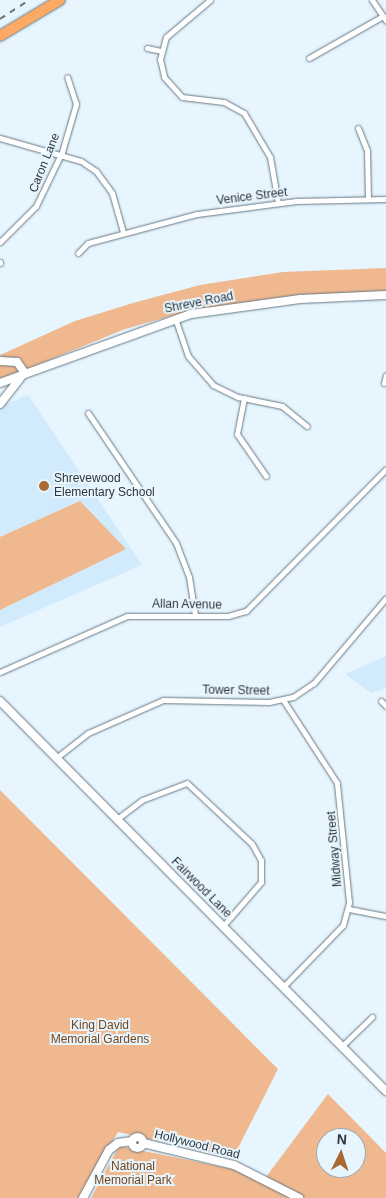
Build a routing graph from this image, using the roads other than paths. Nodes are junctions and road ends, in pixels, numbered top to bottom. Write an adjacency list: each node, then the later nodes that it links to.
1 (60, 0): 5 (highway)
2 (210, 0): 7 (street)
3 (372, 0): 4 (street)
4 (384, 19): 8 (street)
5 (0, 36)
6 (147, 48): 7 (street)
7 (161, 51): 15 (street)
8 (309, 58)
9 (66, 78): 12 (street, Caron Lane)
10 (358, 128): 13 (street)
11 (0, 138): 12 (street)
12 (60, 155): 16 (street); 17 (street, Caron Lane)
13 (368, 199): 14 (street, Venice Street); 15 (street, Venice Street)
14 (386, 199)
15 (278, 203): 16 (street, Venice Street)
16 (122, 232): 18 (street, Venice Street)
17 (0, 242)
18 (78, 253)
19 (386, 294): 20 (street, Shreve Road)
20 (175, 318): 22 (street, Shreve Road); 27 (street)
21 (0, 361): 22 (street)
22 (25, 373): 24 (street, Shreve Road); 26 (street)
23 (386, 375): 25 (street)
24 (2, 383): 26 (street)
25 (384, 383)
26 (8, 394): 28 (street)
27 (244, 398): 30 (street); 32 (street)
28 (0, 404)
29 (88, 413): 34 (street)
30 (307, 426)
31 (386, 469): 34 (street, Allan Avenue)
32 (266, 476)
33 (386, 598): 36 (street, Tower Street)
34 (195, 616): 35 (street, Allan Avenue)
35 (0, 672)
36 (283, 700): 40 (street, Tower Street); 42 (street, Midway Street)
37 (0, 701): 40 (street, Fairwood Lane)
38 (381, 702): 39 (street)
39 (386, 706)
40 (56, 758): 41 (street, Fairwood Lane)
41 (117, 819): 44 (street, Fairwood Lane); 44 (street)
42 (349, 910): 43 (street); 45 (street)
43 (386, 916)
44 (223, 926): 45 (street, Fairwood Lane)
45 (283, 987): 47 (street, Fairwood Lane)
46 (372, 1017): 47 (street)
47 (342, 1046): 48 (street, Fairwood Lane)
48 (386, 1091)
49 (83, 1198): 50 (street, Hollywood Road)
50 (298, 1198)

